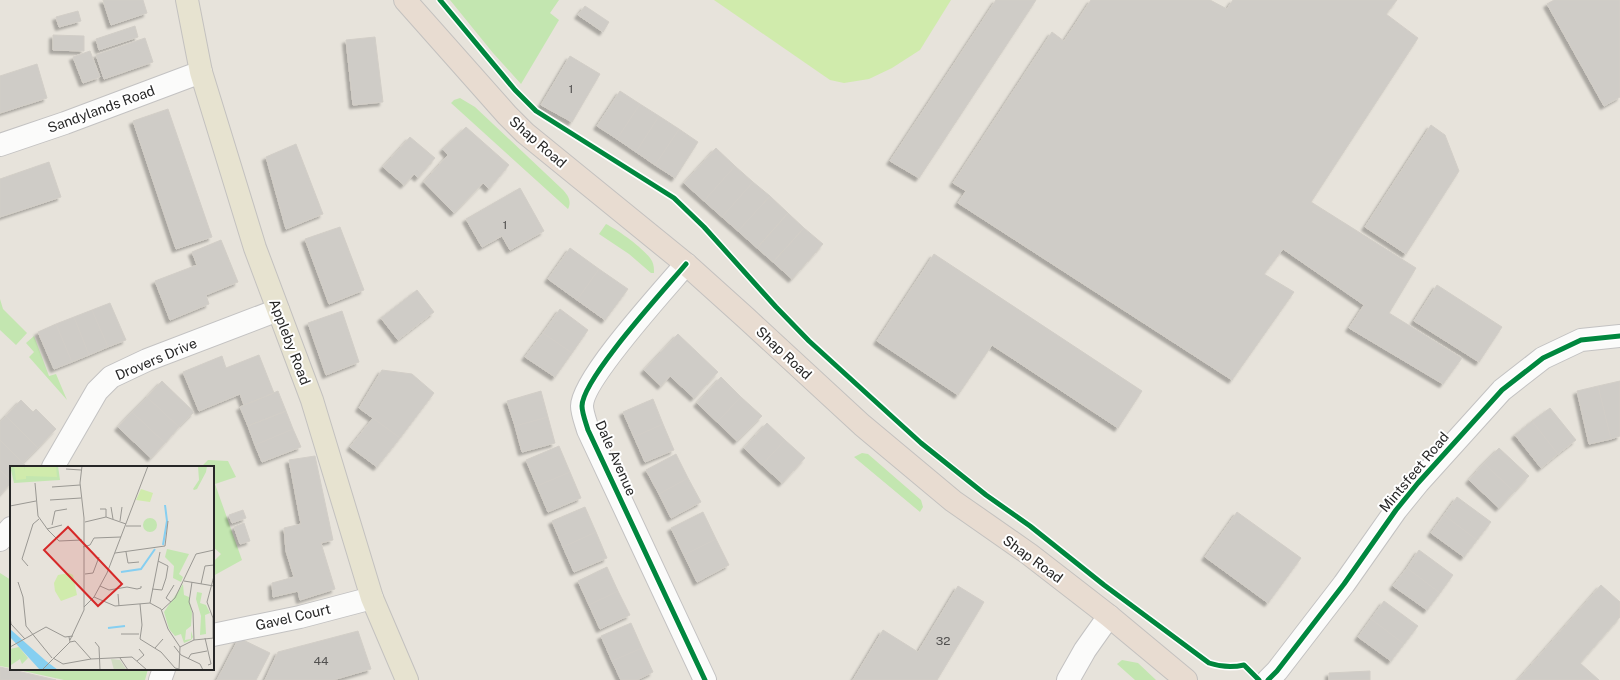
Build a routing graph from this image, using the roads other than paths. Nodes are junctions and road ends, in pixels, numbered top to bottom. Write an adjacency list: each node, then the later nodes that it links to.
1 (187, 0): 3 (main road, Appleby Road)
2 (405, 0): 5 (highway, Shap Road)
3 (202, 72): 4 (street, Sandylands Road); 6 (main road, Appleby Road)
4 (0, 145)
5 (686, 264): 12 (highway, Shap Road); 17 (street, Dale Avenue)
6 (278, 310): 8 (street, Drovers Drive); 11 (main road, Appleby Road)
7 (1620, 336): 20 (street, Mintsfeet Road)
8 (54, 466)
9 (10, 529): 10 (street)
10 (0, 540)
11 (372, 598): 13 (street, Gavel Court); 16 (main road, Appleby Road)
12 (1109, 616): 18 (street); 19 (highway, Shap Road)
13 (214, 635)
14 (164, 670): 15 (street)
15 (160, 680)
16 (407, 680)
17 (705, 680)
18 (1068, 680)
19 (1186, 680)
20 (1268, 680)

